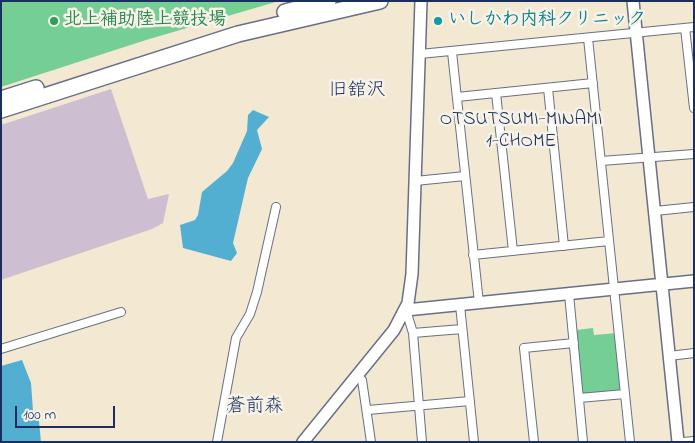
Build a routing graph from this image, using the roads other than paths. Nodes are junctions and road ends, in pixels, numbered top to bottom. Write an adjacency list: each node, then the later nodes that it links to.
1 (328, 1): 16 (highway)
2 (380, 1): 18 (highway)
3 (421, 1): 10 (street)
4 (633, 1): 7 (street)
5 (694, 27): 6 (street)
6 (685, 28): 7 (street); 11 (street)
7 (636, 32): 8 (street); 20 (street)
8 (588, 38): 9 (street); 12 (street)
9 (452, 52): 10 (street); 15 (street)
10 (420, 54): 23 (street)
11 (692, 72): 17 (street)
12 (593, 83): 13 (street); 21 (street)
13 (548, 88): 14 (street); 28 (street)
14 (496, 93): 15 (street); 29 (street)
15 (457, 98): 22 (street)
16 (1, 99)
17 (694, 108)
18 (1, 110)
19 (694, 154): 20 (street)
20 (649, 158): 21 (street); 26 (street)
21 (601, 161): 27 (street)
22 (465, 176): 23 (street); 30 (street)
23 (414, 182): 37 (street)
24 (276, 207): 52 (street)
25 (694, 207): 26 (street)
26 (655, 211): 32 (street)
27 (610, 241): 28 (street); 33 (street)
28 (564, 246): 29 (street)
29 (513, 251): 30 (street)
30 (473, 255): 35 (street)
31 (694, 282): 32 (street)
32 (662, 285): 33 (street); 44 (street)
33 (614, 289): 34 (street); 46 (street)
34 (569, 294): 35 (street); 41 (street)
35 (479, 303): 36 (street)
36 (460, 305): 37 (street); 39 (street)
37 (406, 310): 40 (street); 45 (street)
38 (121, 312): 42 (street)
39 (462, 329): 40 (street); 48 (street)
40 (412, 333): 49 (street)
41 (574, 343): 47 (street); 57 (street)
42 (1, 349)
43 (694, 353): 44 (street)
44 (670, 356): 60 (street)
45 (357, 376): 50 (street); 53 (street)
46 (625, 394): 47 (street); 59 (street)
47 (579, 398): 58 (street)
48 (470, 400): 49 (street); 56 (street)
49 (418, 406): 50 (street); 55 (street)
50 (368, 410): 54 (street)
51 (694, 441): 61 (street)
52 (217, 442)
53 (303, 442)
54 (371, 442)
55 (422, 442)
56 (474, 442)
57 (534, 442)
58 (583, 442)
59 (630, 442)
60 (678, 442)
61 (683, 442)

